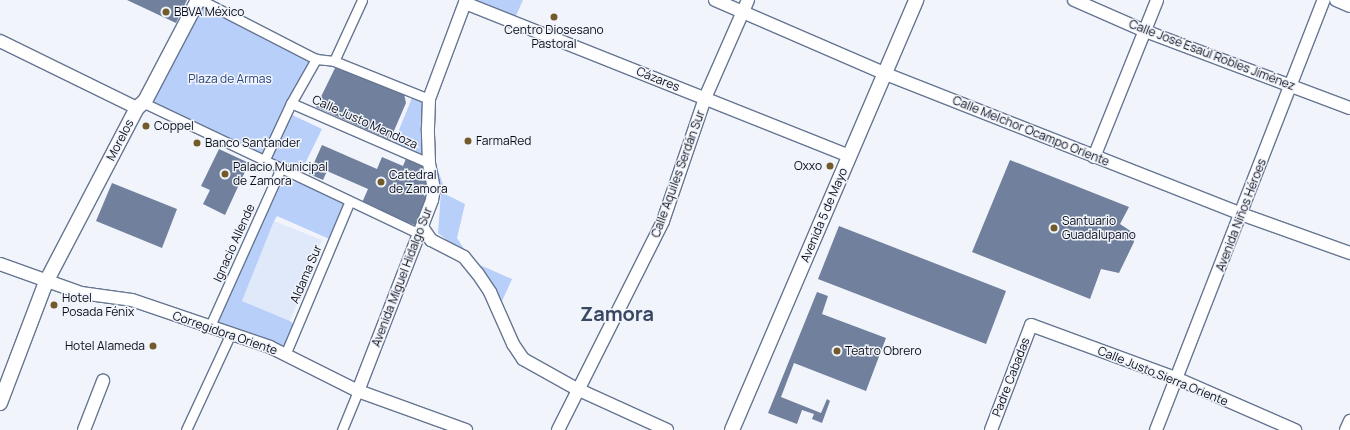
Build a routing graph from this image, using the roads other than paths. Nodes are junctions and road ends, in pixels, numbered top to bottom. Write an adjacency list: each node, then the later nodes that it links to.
1 (198, 0): 23 (street, Morelos)
2 (201, 0): 16 (street)
3 (362, 0): 17 (street)
4 (715, 0): 13 (street, Calle Melchor Ocampo Oriente)
5 (748, 0): 13 (street, Calle Aquiles Serdán Sur)
6 (916, 0): 18 (street, Avenida 5 de Mayo)
7 (1074, 0): 14 (street, Calle José Esaúl Robles Jiménez)
8 (1157, 0): 14 (street)
9 (1324, 0): 19 (street, Avenida Niños Héroes)
10 (1336, 0): 12 (street)
11 (466, 1): 20 (street, Cázares); 21 (street, Avenida Miguel Hidalgo Sur)
12 (1350, 6)
13 (743, 12): 18 (street, Calle Melchor Ocampo Oriente); 20 (street, Calle Aquiles Serdán Sur)
14 (1145, 31): 19 (street, Calle José Esaúl Robles Jiménez); 26 (street)
15 (0, 41): 23 (street)
16 (316, 59): 17 (street); 22 (street)
17 (334, 61): 21 (street)
18 (886, 74): 25 (street, Avenida 5 de Mayo); 26 (street, Calle Melchor Ocampo Oriente)
19 (1290, 84): 24 (street, Calle José Esaúl Robles Jiménez); 31 (street, Avenida Niños Héroes)
20 (705, 98): 25 (street, Cázares); 42 (street, Calle Aquiles Serdán Sur)
21 (430, 99): 28 (street, Avenida Miguel Hidalgo Sur)
22 (291, 103): 27 (street); 28 (street, Calle Justo Mendoza)
23 (140, 106): 27 (street); 35 (street, Morelos)
24 (1350, 108)
25 (850, 156): 52 (street, Avenida 5 de Mayo)
26 (1094, 157): 31 (street, Calle Melchor Ocampo Oriente)
27 (264, 161): 29 (street)
28 (429, 163): 32 (street, Avenida Miguel Hidalgo Sur)
29 (280, 170): 30 (street); 37 (street, Ignacio Allende)
30 (350, 203): 32 (street); 39 (street, Aldama Sur)
31 (1241, 214): 33 (street, Calle Melchor Ocampo Oriente); 40 (street, Avenida Niños Héroes)
32 (421, 231): 42 (street); 43 (street, Avenida Miguel Hidalgo Sur)
33 (1350, 253)
34 (0, 264): 35 (street, Corregidora Oriente)
35 (46, 282): 37 (street, Corregidora Oriente); 44 (street, Morelos)
36 (1031, 325): 40 (street, Calle Justo Sierra Oriente); 53 (street, Padre Cabadas)
37 (210, 326): 38 (street, Corregidora Oriente)
38 (231, 333): 39 (street, Corregidora Oriente); 47 (street)
39 (285, 355): 43 (street, Corregidora Oriente)
40 (1178, 379): 54 (street, Avenida Niños Héroes); 55 (street, Calle Justo Sierra Oriente)
41 (103, 381): 46 (street)
42 (577, 389): 50 (street, Calle Aquiles Serdán Sur); 51 (street)
43 (358, 391): 48 (street); 49 (street, Corregidora Oriente)
44 (0, 403)
45 (1350, 421): 56 (street)
46 (84, 430)
47 (186, 430)
48 (342, 430)
49 (466, 430)
50 (558, 430)
51 (667, 430)
52 (732, 430)
53 (991, 430)
54 (1156, 430)
55 (1294, 430)
56 (1346, 430)

